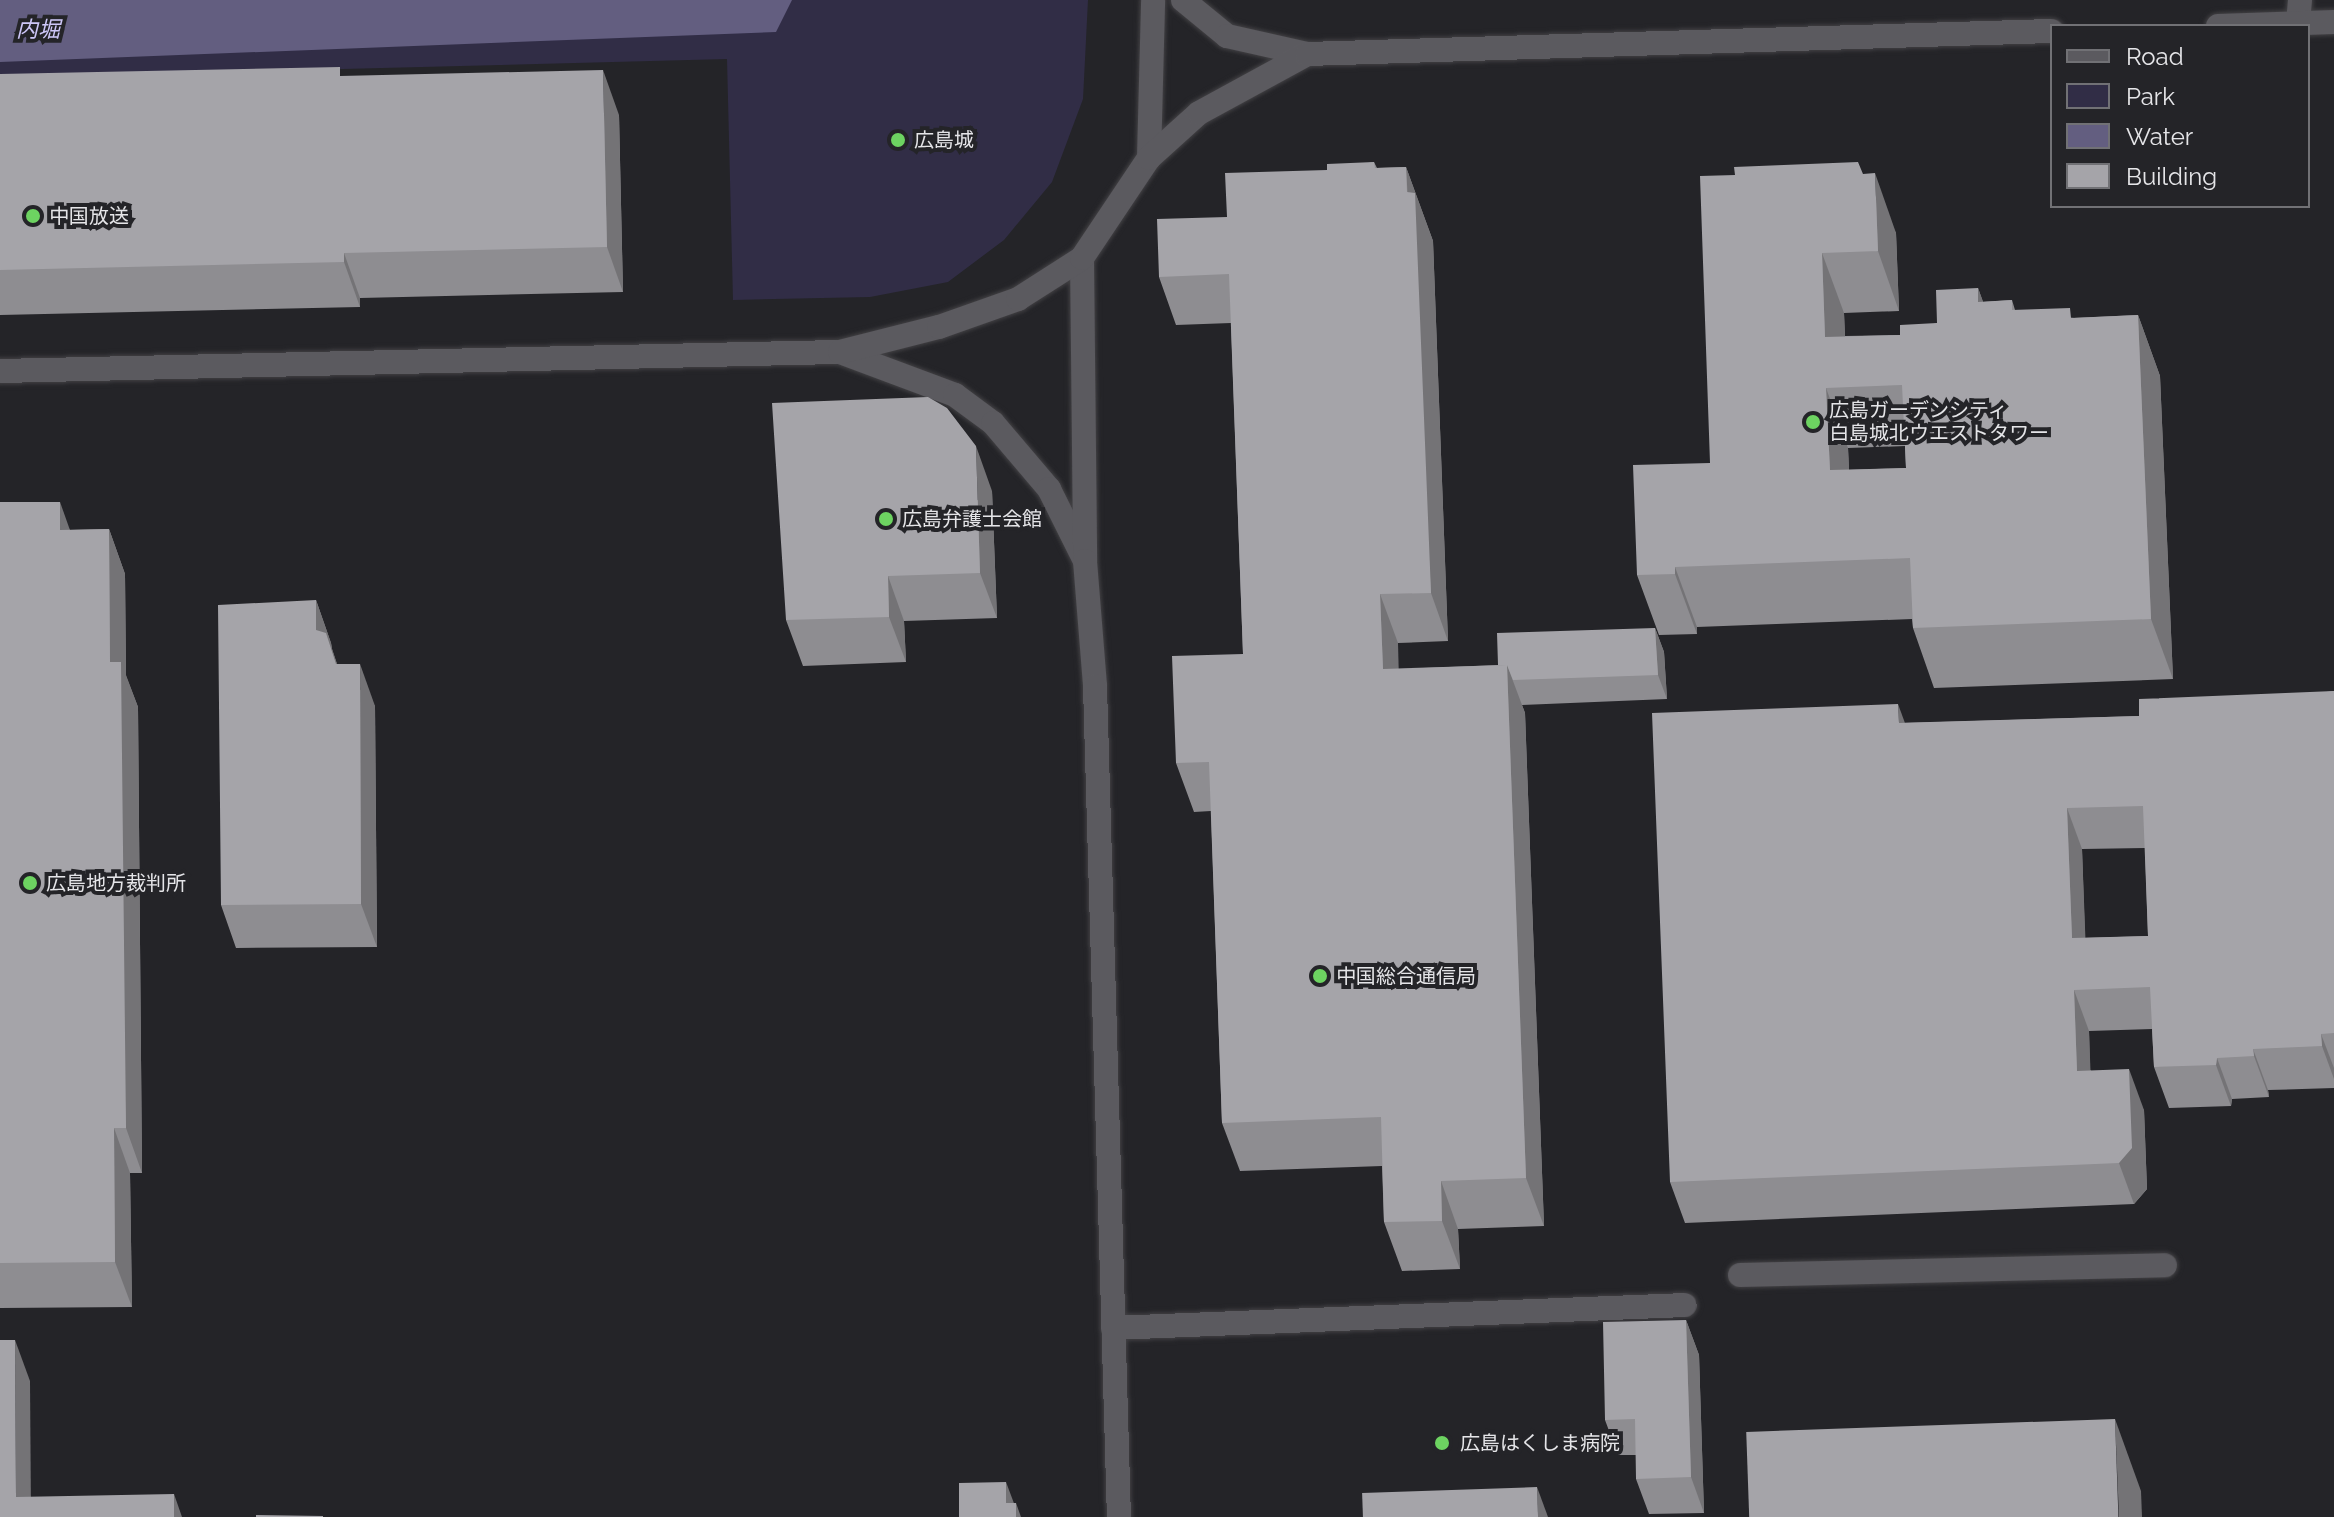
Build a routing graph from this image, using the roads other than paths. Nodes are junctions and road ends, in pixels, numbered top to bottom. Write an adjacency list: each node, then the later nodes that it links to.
1 (1153, 0): 8 (street)
2 (1183, 0): 7 (street)
3 (2299, 12): 4 (street); 5 (street)
4 (2334, 22)
5 (2230, 24)
6 (2050, 31): 7 (street)
7 (1307, 54): 8 (street)
8 (1149, 158): 9 (street)
9 (1082, 258): 10 (street); 12 (street)
10 (840, 352): 11 (street); 12 (street)
11 (0, 371)
12 (1085, 561): 16 (street)
13 (2165, 1265): 14 (street)
14 (1740, 1275)
15 (1685, 1305): 16 (street)
16 (1113, 1328): 17 (street)
17 (1119, 1517)

